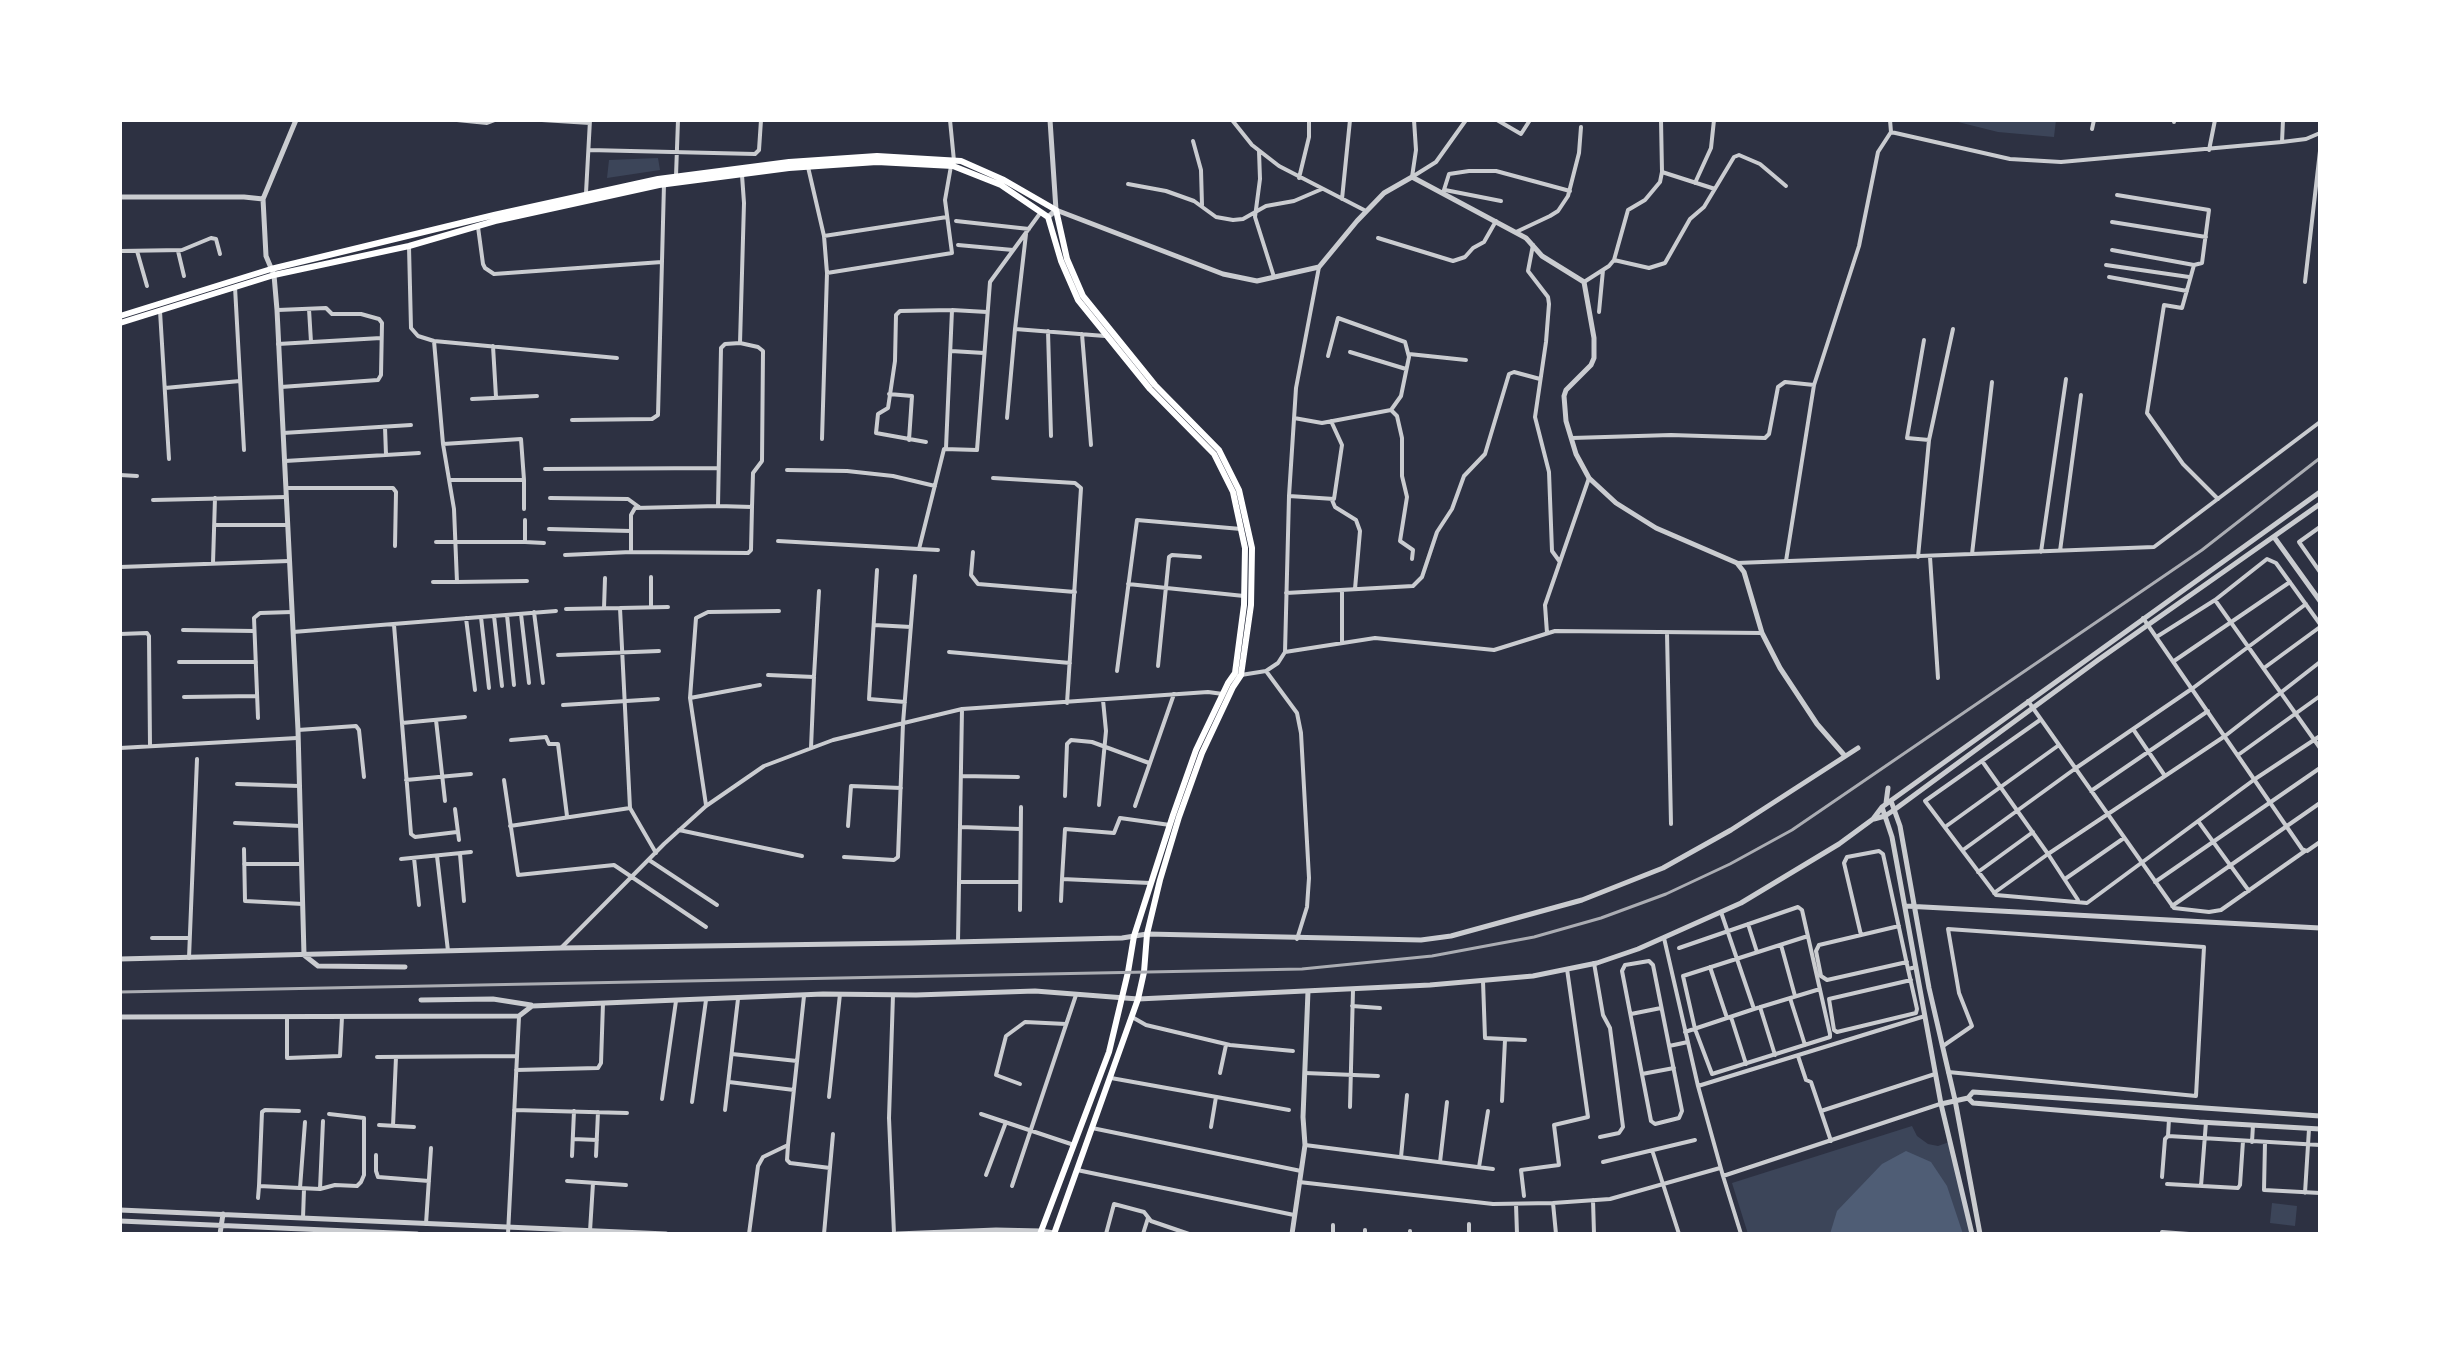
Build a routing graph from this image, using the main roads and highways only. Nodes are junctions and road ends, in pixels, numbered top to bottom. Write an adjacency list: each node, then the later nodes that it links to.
1 (953, 164): 2 (main road); 2 (main road); 6 (main road); 6 (main road)
2 (660, 183): 3 (main road); 3 (main road)
3 (272, 272): 4 (main road); 5 (main road)
4 (120, 316)
5 (120, 323)
6 (1225, 696): 7 (main road); 8 (main road)
7 (1040, 1232)
8 (1054, 1234)

